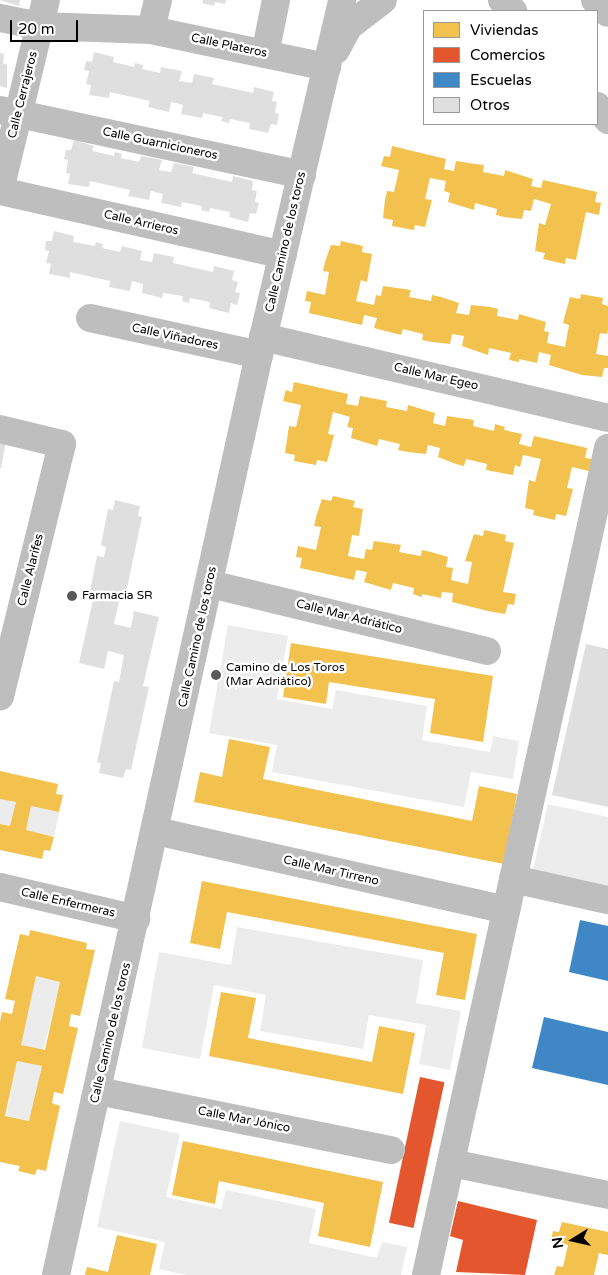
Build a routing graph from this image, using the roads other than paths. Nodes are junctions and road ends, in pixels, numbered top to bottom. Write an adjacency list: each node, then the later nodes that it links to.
1 (46, 0): 11 (street, Calle Cerrajeros)
2 (158, 0): 12 (street)
3 (276, 0): 13 (street)
4 (342, 0): 14 (street, Calle Camino de los toros)
5 (383, 0): 14 (street)
6 (502, 0): 8 (street)
7 (595, 0): 9 (street)
8 (512, 10)
9 (608, 13)
10 (0, 18): 11 (street, Calle Plateros)
11 (40, 26): 12 (street, Calle Plateros); 16 (street, Calle Cerrajeros)
12 (151, 30): 13 (street, Calle Plateros)
13 (265, 54): 14 (street, Calle Plateros)
14 (327, 66): 18 (street, Calle Camino de los toros)
15 (598, 107): 17 (street)
16 (9, 112): 18 (street, Calle Guarnicioneros); 19 (street, Calle Cerrajeros)
17 (608, 120)
18 (302, 175): 20 (street, Calle Camino de los toros)
19 (0, 190): 20 (street, Calle Arrieros)
20 (283, 255): 22 (street, Calle Camino de los toros)
21 (90, 318): 22 (street, Calle Viñadores)
22 (261, 346): 23 (street, Calle Mar Egeo); 26 (street, Calle Camino de los toros)
23 (608, 418)
24 (0, 429): 28 (street, Calle Alarifes)
25 (608, 448): 30 (street)
26 (210, 584): 27 (street, Calle Mar Adriático); 29 (street, Calle Camino de los toros)
27 (487, 651)
28 (0, 697)
29 (156, 832): 33 (street, Calle Mar Tirreno); 34 (street, Calle Camino de los toros)
30 (513, 879): 32 (street); 33 (street)
31 (0, 887): 34 (street, Calle Enfermeras)
32 (608, 900)
33 (506, 910): 37 (street)
34 (136, 919): 35 (street, Calle Camino de los toros)
35 (98, 1091): 36 (street, Calle Mar Jónico); 39 (street, Calle Camino de los toros)
36 (391, 1150)
37 (451, 1163): 38 (street); 40 (street)
38 (608, 1196)
39 (56, 1275)
40 (426, 1275)

